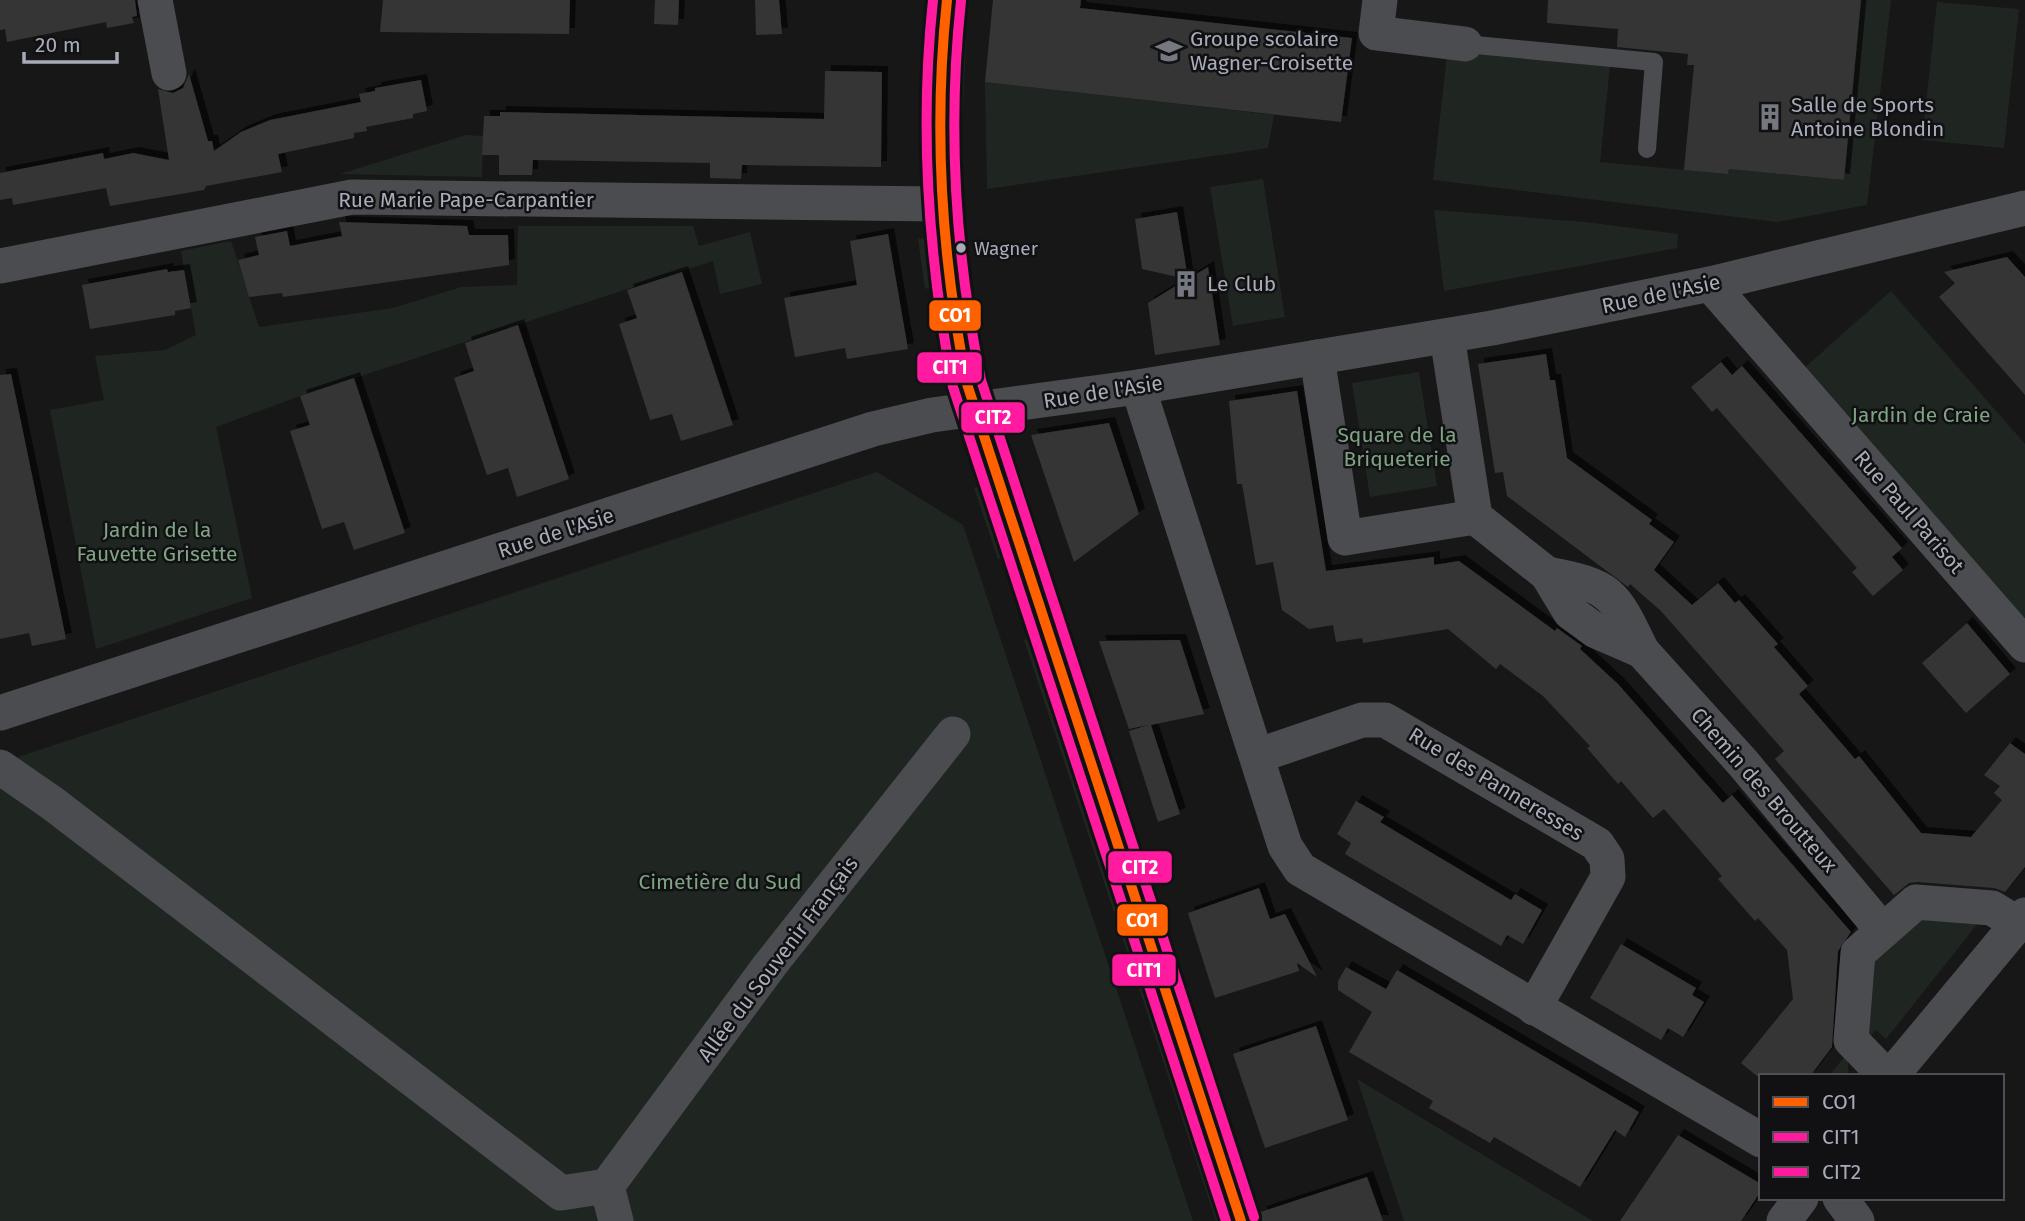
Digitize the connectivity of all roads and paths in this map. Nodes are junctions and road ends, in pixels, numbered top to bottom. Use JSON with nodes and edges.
{"nodes":[{"id":1,"x":155,"y":0,"type":"edge"},
{"id":2,"x":947,"y":0,"type":"edge"},
{"id":3,"x":1380,"y":0,"type":"edge"},
{"id":4,"x":1465,"y":44,"type":"joint"},
{"id":5,"x":169,"y":74,"type":"dead end"},
{"id":6,"x":1647,"y":149,"type":"dead end"},
{"id":7,"x":939,"y":204,"type":"junction"},
{"id":8,"x":2025,"y":208,"type":"edge"},
{"id":9,"x":0,"y":266,"type":"edge"},
{"id":10,"x":1710,"y":284,"type":"junction"},
{"id":11,"x":1447,"y":336,"type":"junction"},
{"id":12,"x":1317,"y":357,"type":"junction"},
{"id":13,"x":1138,"y":387,"type":"junction"},
{"id":14,"x":974,"y":410,"type":"junction"},
{"id":15,"x":1475,"y":517,"type":"junction"},
{"id":16,"x":2025,"y":645,"type":"edge"},
{"id":17,"x":0,"y":713,"type":"edge"},
{"id":18,"x":953,"y":734,"type":"dead end"},
{"id":19,"x":1257,"y":756,"type":"junction"},
{"id":20,"x":0,"y":767,"type":"edge"},
{"id":21,"x":2021,"y":920,"type":"edge"},
{"id":22,"x":1883,"y":931,"type":"junction"},
{"id":23,"x":1534,"y":1008,"type":"junction"},
{"id":24,"x":1887,"y":1074,"type":"edge"},
{"id":25,"x":1891,"y":1074,"type":"edge"},
{"id":26,"x":1759,"y":1139,"type":"edge"},
{"id":27,"x":607,"y":1186,"type":"junction"},
{"id":28,"x":1800,"y":1200,"type":"edge"},
{"id":29,"x":1841,"y":1200,"type":"edge"},
{"id":30,"x":563,"y":1207,"type":"edge"},
{"id":31,"x":616,"y":1221,"type":"edge"},
{"id":32,"x":1241,"y":1221,"type":"edge"},
{"id":33,"x":1784,"y":1221,"type":"edge"},
{"id":34,"x":1857,"y":1221,"type":"edge"}],
"edges":[{"from":1,"to":5,"type":"street"},
{"from":2,"to":7,"type":"street"},
{"from":3,"to":4,"type":"street"},
{"from":4,"to":6,"type":"lane"},
{"from":7,"to":9,"type":"street","name":"Rue Marie Pape-Carpantier"},
{"from":7,"to":14,"type":"street"},
{"from":8,"to":10,"type":"street","name":"Rue de l'Asie"},
{"from":10,"to":11,"type":"street","name":"Rue de l'Asie"},
{"from":10,"to":16,"type":"street","name":"Rue Paul Parisot"},
{"from":11,"to":12,"type":"street","name":"Rue de l'Asie"},
{"from":11,"to":15,"type":"street"},
{"from":12,"to":13,"type":"street","name":"Rue de l'Asie"},
{"from":12,"to":15,"type":"street"},
{"from":13,"to":14,"type":"street","name":"Rue de l'Asie"},
{"from":13,"to":19,"type":"street"},
{"from":14,"to":17,"type":"street","name":"Rue de l'Asie"},
{"from":14,"to":32,"type":"street"},
{"from":15,"to":22,"type":"street","name":"Chemin des Broutteux"},
{"from":18,"to":27,"type":"street","name":"Allée du Souvenir Français"},
{"from":19,"to":23,"type":"street"},
{"from":19,"to":23,"type":"street","name":"Rue des Panneresses"},
{"from":20,"to":30,"type":"street"},
{"from":21,"to":22,"type":"street"},
{"from":21,"to":25,"type":"street"},
{"from":22,"to":24,"type":"street"},
{"from":23,"to":26,"type":"street"},
{"from":27,"to":30,"type":"street"},
{"from":27,"to":31,"type":"street"},
{"from":28,"to":33,"type":"street"},
{"from":29,"to":34,"type":"street"}]}
